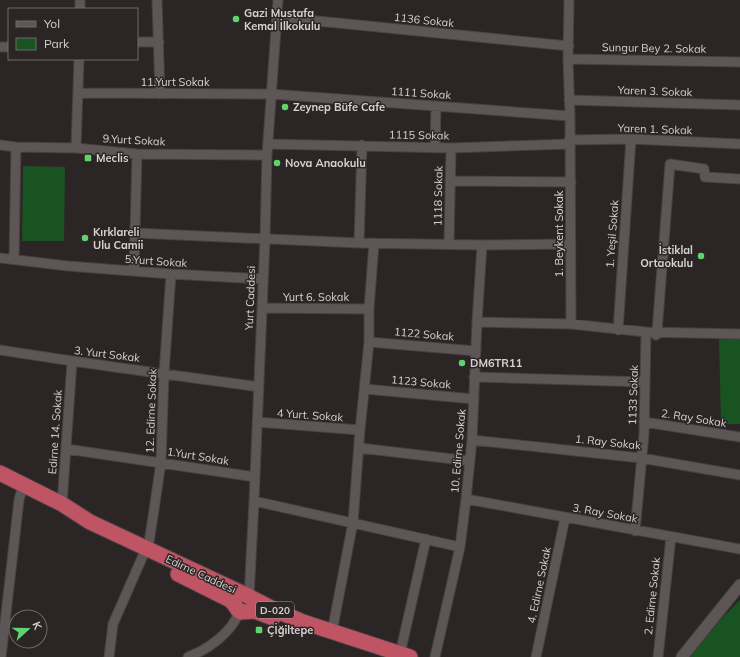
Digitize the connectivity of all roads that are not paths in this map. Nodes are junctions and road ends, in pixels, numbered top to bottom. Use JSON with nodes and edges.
{"nodes":[{"id":1,"x":157,"y":0,"type":"edge"},
{"id":2,"x":278,"y":0,"type":"edge"},
{"id":3,"x":570,"y":0,"type":"edge"},
{"id":4,"x":277,"y":18,"type":"junction"},
{"id":5,"x":138,"y":42,"type":"edge"},
{"id":6,"x":159,"y":42,"type":"junction"},
{"id":7,"x":569,"y":46,"type":"junction"},
{"id":8,"x":568,"y":59,"type":"junction"},
{"id":9,"x":79,"y":60,"type":"edge"},
{"id":10,"x":740,"y":62,"type":"edge"},
{"id":11,"x":78,"y":93,"type":"junction"},
{"id":12,"x":160,"y":94,"type":"junction"},
{"id":13,"x":271,"y":94,"type":"junction"},
{"id":14,"x":570,"y":100,"type":"junction"},
{"id":15,"x":740,"y":105,"type":"edge"},
{"id":16,"x":436,"y":106,"type":"junction"},
{"id":17,"x":570,"y":116,"type":"junction"},
{"id":18,"x":631,"y":139,"type":"junction"},
{"id":19,"x":569,"y":142,"type":"junction"},
{"id":20,"x":268,"y":144,"type":"junction"},
{"id":21,"x":740,"y":144,"type":"edge"},
{"id":22,"x":0,"y":145,"type":"edge"},
{"id":23,"x":362,"y":145,"type":"junction"},
{"id":24,"x":16,"y":147,"type":"junction"},
{"id":25,"x":76,"y":148,"type":"junction"},
{"id":26,"x":435,"y":148,"type":"junction"},
{"id":27,"x":451,"y":148,"type":"junction"},
{"id":28,"x":137,"y":154,"type":"junction"},
{"id":29,"x":267,"y":155,"type":"junction"},
{"id":30,"x":740,"y":179,"type":"edge"},
{"id":31,"x":450,"y":181,"type":"junction"},
{"id":32,"x":571,"y":182,"type":"junction"},
{"id":33,"x":135,"y":233,"type":"junction"},
{"id":34,"x":265,"y":238,"type":"junction"},
{"id":35,"x":359,"y":243,"type":"junction"},
{"id":36,"x":374,"y":243,"type":"junction"},
{"id":37,"x":449,"y":244,"type":"junction"},
{"id":38,"x":571,"y":244,"type":"junction"},
{"id":39,"x":482,"y":245,"type":"junction"},
{"id":40,"x":0,"y":258,"type":"edge"},
{"id":41,"x":14,"y":259,"type":"junction"},
{"id":42,"x":134,"y":271,"type":"junction"},
{"id":43,"x":171,"y":274,"type":"junction"},
{"id":44,"x":263,"y":279,"type":"junction"},
{"id":45,"x":262,"y":308,"type":"junction"},
{"id":46,"x":369,"y":309,"type":"junction"},
{"id":47,"x":477,"y":322,"type":"junction"},
{"id":48,"x":571,"y":324,"type":"junction"},
{"id":49,"x":618,"y":330,"type":"junction"},
{"id":50,"x":646,"y":332,"type":"junction"},
{"id":51,"x":656,"y":334,"type":"junction"},
{"id":52,"x":740,"y":334,"type":"edge"},
{"id":53,"x":369,"y":342,"type":"junction"},
{"id":54,"x":0,"y":350,"type":"edge"},
{"id":55,"x":476,"y":351,"type":"junction"},
{"id":56,"x":72,"y":362,"type":"junction"},
{"id":57,"x":164,"y":373,"type":"junction"},
{"id":58,"x":474,"y":377,"type":"junction"},
{"id":59,"x":645,"y":382,"type":"junction"},
{"id":60,"x":259,"y":388,"type":"junction"},
{"id":61,"x":365,"y":389,"type":"junction"},
{"id":62,"x":474,"y":399,"type":"junction"},
{"id":63,"x":257,"y":422,"type":"junction"},
{"id":64,"x":644,"y":422,"type":"junction"},
{"id":65,"x":360,"y":430,"type":"junction"},
{"id":66,"x":740,"y":437,"type":"edge"},
{"id":67,"x":472,"y":440,"type":"junction"},
{"id":68,"x":360,"y":448,"type":"junction"},
{"id":69,"x":67,"y":449,"type":"junction"},
{"id":70,"x":641,"y":458,"type":"junction"},
{"id":71,"x":470,"y":461,"type":"junction"},
{"id":72,"x":161,"y":462,"type":"junction"},
{"id":73,"x":0,"y":473,"type":"edge"},
{"id":74,"x":740,"y":475,"type":"edge"},
{"id":75,"x":255,"y":477,"type":"junction"},
{"id":76,"x":0,"y":481,"type":"edge"},
{"id":77,"x":22,"y":488,"type":"junction"},
{"id":78,"x":466,"y":499,"type":"junction"},
{"id":79,"x":254,"y":501,"type":"junction"},
{"id":80,"x":62,"y":504,"type":"junction"},
{"id":81,"x":566,"y":518,"type":"junction"},
{"id":82,"x":354,"y":522,"type":"junction"},
{"id":83,"x":635,"y":531,"type":"junction"},
{"id":84,"x":671,"y":537,"type":"junction"},
{"id":85,"x":426,"y":539,"type":"junction"},
{"id":86,"x":460,"y":547,"type":"junction"},
{"id":87,"x":740,"y":548,"type":"edge"},
{"id":88,"x":145,"y":552,"type":"junction"},
{"id":89,"x":740,"y":585,"type":"edge"},
{"id":90,"x":245,"y":604,"type":"junction"},
{"id":91,"x":332,"y":632,"type":"junction"},
{"id":92,"x":405,"y":656,"type":"edge"},
{"id":93,"x":1,"y":657,"type":"edge"},
{"id":94,"x":109,"y":657,"type":"edge"},
{"id":95,"x":188,"y":657,"type":"edge"},
{"id":96,"x":380,"y":657,"type":"edge"},
{"id":97,"x":435,"y":657,"type":"edge"},
{"id":98,"x":536,"y":657,"type":"edge"},
{"id":99,"x":658,"y":657,"type":"edge"},
{"id":100,"x":682,"y":657,"type":"edge"}],
"edges":[{"from":1,"to":6,"type":"street"},
{"from":2,"to":4,"type":"street","name":"Yurt Caddesi"},
{"from":3,"to":7,"type":"street","name":"1. Beykent Sokak"},
{"from":4,"to":7,"type":"street","name":"1136 Sokak"},
{"from":4,"to":13,"type":"street","name":"Yurt Caddesi"},
{"from":5,"to":6,"type":"street"},
{"from":6,"to":12,"type":"street"},
{"from":7,"to":8,"type":"street","name":"1. Beykent Sokak"},
{"from":8,"to":10,"type":"street","name":"Sungur Bey 2. Sokak"},
{"from":8,"to":14,"type":"street","name":"1. Beykent Sokak"},
{"from":9,"to":11,"type":"street"},
{"from":11,"to":12,"type":"street","name":"11.Yurt Sokak"},
{"from":11,"to":25,"type":"street"},
{"from":12,"to":13,"type":"street","name":"11.Yurt Sokak"},
{"from":13,"to":16,"type":"street","name":"1111 Sokak"},
{"from":13,"to":20,"type":"street","name":"Yurt Caddesi"},
{"from":14,"to":15,"type":"street","name":"Yaren 3. Sokak"},
{"from":14,"to":17,"type":"street","name":"1. Beykent Sokak"},
{"from":16,"to":17,"type":"street","name":"1111 Sokak"},
{"from":16,"to":26,"type":"street"},
{"from":17,"to":19,"type":"street","name":"1. Beykent Sokak"},
{"from":18,"to":19,"type":"street","name":"Yaren 1. Sokak"},
{"from":18,"to":21,"type":"street","name":"Yaren 1. Sokak"},
{"from":18,"to":49,"type":"street","name":"1. Yeşil Sokak"},
{"from":19,"to":27,"type":"street","name":"1115 Sokak"},
{"from":19,"to":32,"type":"street","name":"1. Beykent Sokak"},
{"from":20,"to":23,"type":"street","name":"1115 Sokak"},
{"from":20,"to":29,"type":"street","name":"Yurt Caddesi"},
{"from":22,"to":24,"type":"street","name":"9.Yurt Sokak"},
{"from":23,"to":26,"type":"street","name":"1115 Sokak"},
{"from":23,"to":35,"type":"street"},
{"from":24,"to":25,"type":"street","name":"9.Yurt Sokak"},
{"from":24,"to":41,"type":"street"},
{"from":25,"to":28,"type":"street","name":"9.Yurt Sokak"},
{"from":26,"to":27,"type":"street","name":"1115 Sokak"},
{"from":27,"to":31,"type":"street","name":"1118 Sokak"},
{"from":28,"to":29,"type":"street","name":"9.Yurt Sokak"},
{"from":28,"to":33,"type":"street"},
{"from":29,"to":34,"type":"street","name":"Yurt Caddesi"},
{"from":30,"to":51,"type":"street"},
{"from":31,"to":32,"type":"street"},
{"from":31,"to":37,"type":"street","name":"1118 Sokak"},
{"from":32,"to":38,"type":"street","name":"1. Beykent Sokak"},
{"from":33,"to":34,"type":"street"},
{"from":33,"to":42,"type":"street"},
{"from":34,"to":35,"type":"street"},
{"from":34,"to":44,"type":"street","name":"Yurt Caddesi"},
{"from":35,"to":36,"type":"street"},
{"from":36,"to":37,"type":"street"},
{"from":36,"to":46,"type":"street"},
{"from":37,"to":39,"type":"street"},
{"from":38,"to":39,"type":"street"},
{"from":38,"to":48,"type":"street","name":"1. Beykent Sokak"},
{"from":39,"to":47,"type":"street","name":"10. Edirne Sokak"},
{"from":40,"to":41,"type":"street","name":"5.Yurt Sokak"},
{"from":41,"to":42,"type":"street","name":"5.Yurt Sokak"},
{"from":42,"to":43,"type":"street","name":"5.Yurt Sokak"},
{"from":43,"to":44,"type":"street","name":"5.Yurt Sokak"},
{"from":43,"to":57,"type":"street","name":"12. Edirne Sokak"},
{"from":44,"to":45,"type":"street","name":"Yurt Caddesi"},
{"from":45,"to":46,"type":"street","name":"Yurt 6. Sokak"},
{"from":45,"to":60,"type":"street","name":"Yurt Caddesi"},
{"from":46,"to":53,"type":"street"},
{"from":47,"to":48,"type":"street"},
{"from":47,"to":55,"type":"street","name":"10. Edirne Sokak"},
{"from":48,"to":49,"type":"street"},
{"from":49,"to":50,"type":"street"},
{"from":50,"to":51,"type":"street"},
{"from":50,"to":59,"type":"street","name":"1133 Sokak"},
{"from":51,"to":52,"type":"street"},
{"from":53,"to":55,"type":"street","name":"1122 Sokak"},
{"from":53,"to":61,"type":"street"},
{"from":54,"to":56,"type":"street","name":"3. Yurt Sokak"},
{"from":55,"to":58,"type":"street","name":"10. Edirne Sokak"},
{"from":56,"to":57,"type":"street","name":"3. Yurt Sokak"},
{"from":56,"to":69,"type":"street","name":"Edirne 14. Sokak"},
{"from":57,"to":60,"type":"street","name":"3. Yurt Sokak"},
{"from":57,"to":72,"type":"street","name":"12. Edirne Sokak"},
{"from":58,"to":59,"type":"street"},
{"from":58,"to":62,"type":"street","name":"10. Edirne Sokak"},
{"from":59,"to":64,"type":"street","name":"1133 Sokak"},
{"from":60,"to":63,"type":"street","name":"Yurt Caddesi"},
{"from":61,"to":62,"type":"street","name":"1123 Sokak"},
{"from":61,"to":65,"type":"street"},
{"from":62,"to":67,"type":"street","name":"10. Edirne Sokak"},
{"from":63,"to":65,"type":"street","name":"4 Yurt. Sokak"},
{"from":63,"to":75,"type":"street","name":"Yurt Caddesi"},
{"from":64,"to":66,"type":"street","name":"2. Ray Sokak"},
{"from":64,"to":70,"type":"street","name":"1133 Sokak"},
{"from":65,"to":68,"type":"street"},
{"from":67,"to":70,"type":"street","name":"1. Ray Sokak"},
{"from":67,"to":71,"type":"street","name":"10. Edirne Sokak"},
{"from":68,"to":71,"type":"street"},
{"from":68,"to":82,"type":"street"},
{"from":69,"to":72,"type":"street","name":"1.Yurt Sokak"},
{"from":69,"to":80,"type":"street","name":"Edirne 14. Sokak"},
{"from":70,"to":74,"type":"street","name":"1. Ray Sokak"},
{"from":70,"to":83,"type":"street","name":"1133 Sokak"},
{"from":71,"to":78,"type":"street","name":"10. Edirne Sokak"},
{"from":72,"to":75,"type":"street","name":"1.Yurt Sokak"},
{"from":72,"to":88,"type":"street","name":"12. Edirne Sokak"},
{"from":73,"to":77,"type":"highway","name":"Edirne Caddesi"},
{"from":75,"to":79,"type":"street","name":"Yurt Caddesi"},
{"from":76,"to":77,"type":"highway","name":"Edirne Caddesi"},
{"from":77,"to":80,"type":"highway","name":"Edirne Caddesi"},
{"from":77,"to":88,"type":"highway","name":"Edirne Caddesi"},
{"from":77,"to":93,"type":"street"},
{"from":78,"to":81,"type":"street","name":"3. Ray Sokak"},
{"from":78,"to":86,"type":"street","name":"10. Edirne Sokak"},
{"from":79,"to":82,"type":"street"},
{"from":79,"to":90,"type":"street","name":"Yurt Caddesi"},
{"from":80,"to":88,"type":"highway","name":"Edirne Caddesi"},
{"from":81,"to":83,"type":"street","name":"3. Ray Sokak"},
{"from":81,"to":98,"type":"street","name":"4. Edirne Sokak"},
{"from":82,"to":85,"type":"street"},
{"from":82,"to":91,"type":"street"},
{"from":83,"to":84,"type":"street","name":"3. Ray Sokak"},
{"from":84,"to":87,"type":"street","name":"3. Ray Sokak"},
{"from":84,"to":99,"type":"street","name":"2. Edirne Sokak"},
{"from":85,"to":86,"type":"street"},
{"from":85,"to":92,"type":"street"},
{"from":86,"to":97,"type":"street","name":"10. Edirne Sokak"},
{"from":88,"to":90,"type":"highway","name":"Edirne Caddesi"},
{"from":88,"to":94,"type":"street","name":"12. Edirne Sokak"},
{"from":89,"to":100,"type":"street"},
{"from":90,"to":91,"type":"highway","name":"Edirne Caddesi","number":"D-020"},
{"from":90,"to":95,"type":"street"},
{"from":90,"to":96,"type":"highway","name":"Edirne Caddesi","number":"D-020"},
{"from":91,"to":92,"type":"highway","name":"Edirne Caddesi","number":"D-020"}]}
